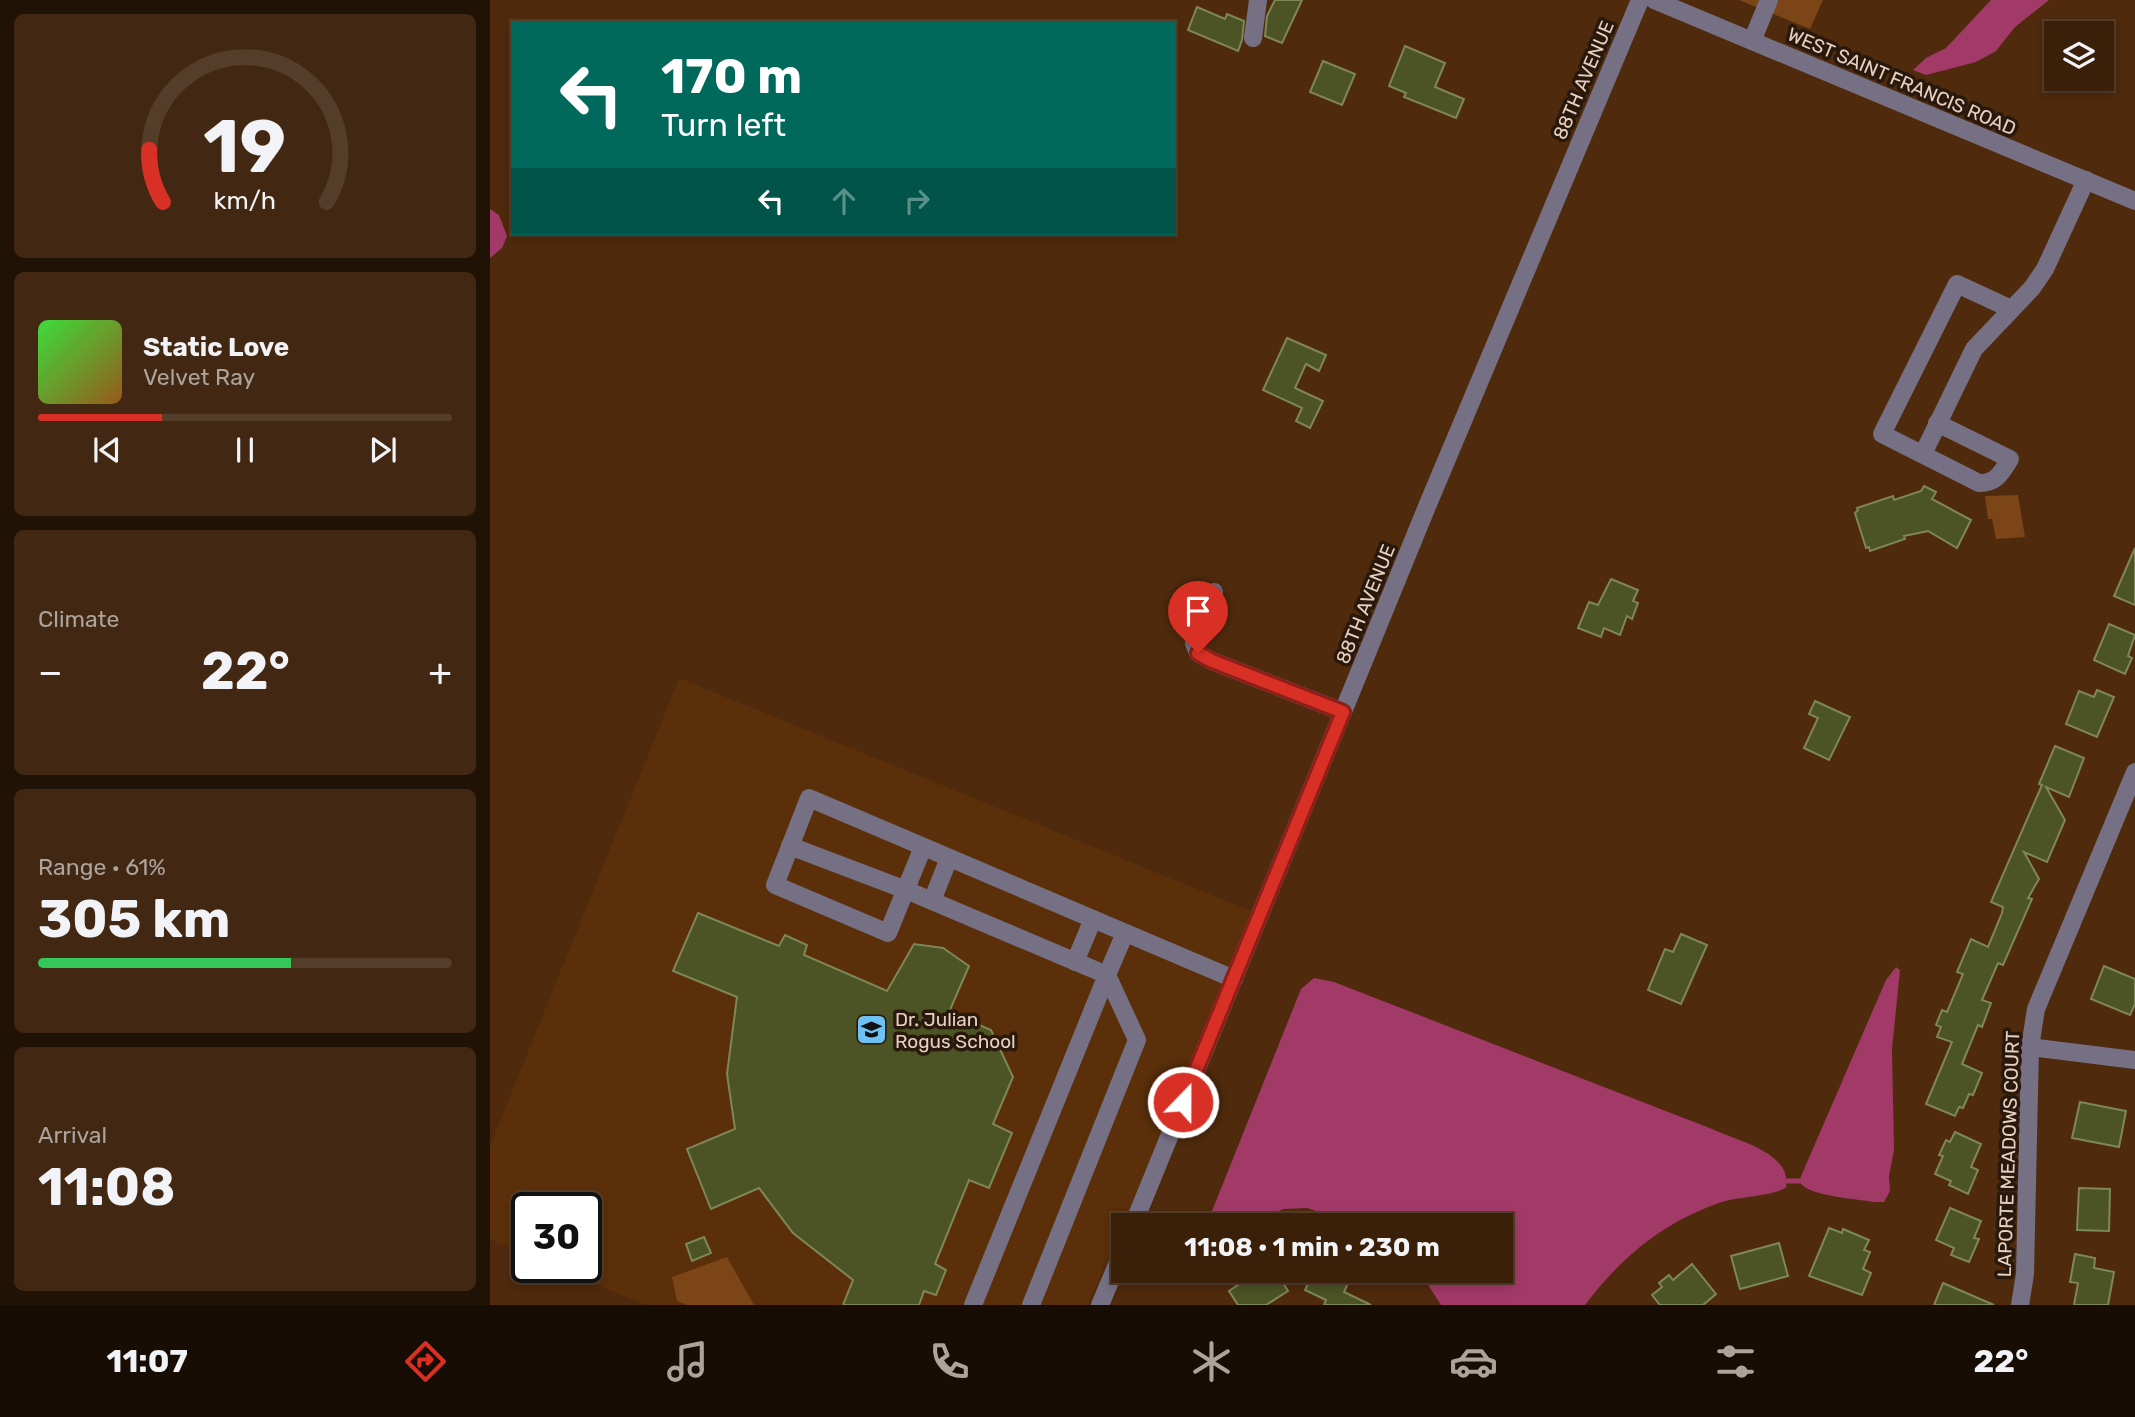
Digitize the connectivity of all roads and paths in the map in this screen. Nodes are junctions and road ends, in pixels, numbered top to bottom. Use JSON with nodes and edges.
{"nodes":[{"id":1,"x":1258,"y":0,"type":"edge"},
{"id":2,"x":1640,"y":0,"type":"edge"},
{"id":3,"x":1654,"y":0,"type":"edge"},
{"id":4,"x":1769,"y":0,"type":"edge"},
{"id":5,"x":1253,"y":38,"type":"dead end"},
{"id":6,"x":1752,"y":41,"type":"junction"},
{"id":7,"x":2086,"y":180,"type":"junction"},
{"id":8,"x":2135,"y":201,"type":"edge"},
{"id":9,"x":2011,"y":309,"type":"junction"},
{"id":10,"x":1937,"y":423,"type":"junction"},
{"id":11,"x":1923,"y":454,"type":"junction"},
{"id":12,"x":1214,"y":592,"type":"dead end"},
{"id":13,"x":1343,"y":712,"type":"junction"},
{"id":14,"x":2135,"y":772,"type":"edge"},
{"id":15,"x":790,"y":846,"type":"junction"},
{"id":16,"x":923,"y":847,"type":"junction"},
{"id":17,"x":949,"y":858,"type":"junction"},
{"id":18,"x":906,"y":890,"type":"junction"},
{"id":19,"x":932,"y":901,"type":"junction"},
{"id":20,"x":1093,"y":919,"type":"junction"},
{"id":21,"x":1125,"y":933,"type":"junction"},
{"id":22,"x":1076,"y":962,"type":"junction"},
{"id":23,"x":1107,"y":975,"type":"junction"},
{"id":24,"x":1234,"y":979,"type":"junction"},
{"id":25,"x":2030,"y":1047,"type":"junction"},
{"id":26,"x":2135,"y":1060,"type":"edge"},
{"id":27,"x":1138,"y":1213,"type":"edge"},
{"id":28,"x":1111,"y":1279,"type":"edge"},
{"id":29,"x":973,"y":1305,"type":"edge"},
{"id":30,"x":1031,"y":1305,"type":"edge"},
{"id":31,"x":1100,"y":1305,"type":"edge"},
{"id":32,"x":2020,"y":1305,"type":"edge"}],
"edges":[{"from":1,"to":5,"type":"street"},
{"from":2,"to":13,"type":"street","name":"88TH AVENUE"},
{"from":3,"to":6,"type":"street","name":"WEST SAINT FRANCIS ROAD"},
{"from":4,"to":6,"type":"street"},
{"from":6,"to":7,"type":"street","name":"WEST SAINT FRANCIS ROAD"},
{"from":7,"to":8,"type":"street","name":"WEST SAINT FRANCIS ROAD"},
{"from":7,"to":9,"type":"street"},
{"from":9,"to":10,"type":"street"},
{"from":9,"to":11,"type":"street"},
{"from":10,"to":11,"type":"street"},
{"from":10,"to":11,"type":"street"},
{"from":12,"to":13,"type":"street"},
{"from":13,"to":24,"type":"street","name":"88TH AVENUE"},
{"from":14,"to":25,"type":"street","name":"LAPORTE MEADOWS COURT"},
{"from":15,"to":16,"type":"street"},
{"from":15,"to":18,"type":"street"},
{"from":15,"to":18,"type":"street"},
{"from":16,"to":17,"type":"street"},
{"from":16,"to":18,"type":"street"},
{"from":17,"to":19,"type":"street"},
{"from":17,"to":20,"type":"street"},
{"from":18,"to":19,"type":"street"},
{"from":19,"to":22,"type":"street"},
{"from":20,"to":21,"type":"street"},
{"from":20,"to":22,"type":"street"},
{"from":21,"to":23,"type":"street"},
{"from":21,"to":24,"type":"street"},
{"from":22,"to":23,"type":"street"},
{"from":23,"to":29,"type":"street"},
{"from":23,"to":30,"type":"street"},
{"from":24,"to":27,"type":"street","name":"88TH AVENUE"},
{"from":25,"to":26,"type":"street"},
{"from":25,"to":32,"type":"street","name":"LAPORTE MEADOWS COURT"},
{"from":28,"to":31,"type":"street"}]}
